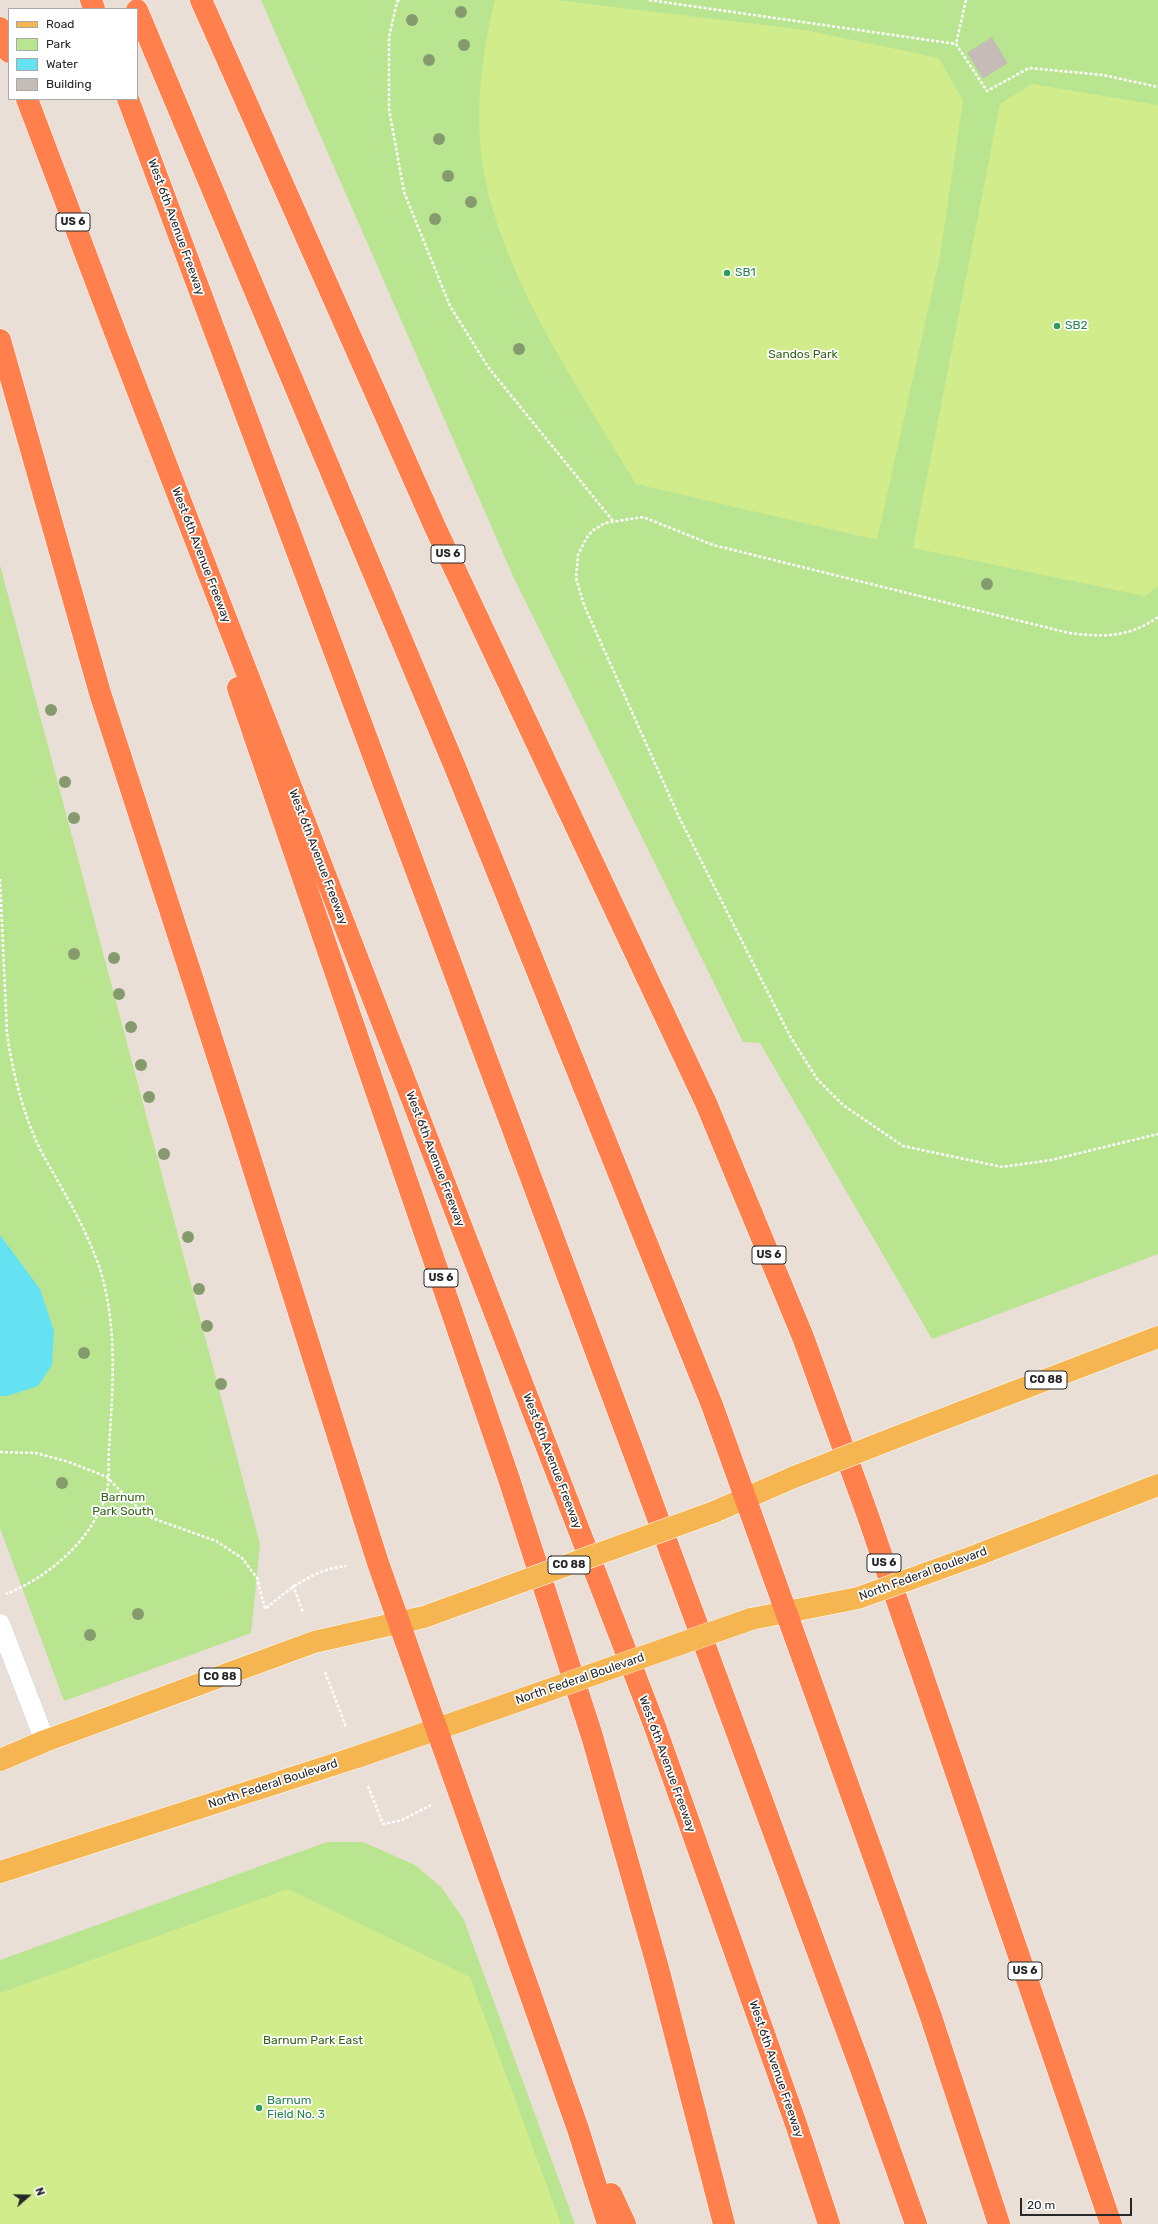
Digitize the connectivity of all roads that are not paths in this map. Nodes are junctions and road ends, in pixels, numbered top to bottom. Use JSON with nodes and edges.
{"nodes":[{"id":1,"x":201,"y":0,"type":"edge"},
{"id":2,"x":138,"y":12,"type":"edge"},
{"id":3,"x":0,"y":28,"type":"edge"},
{"id":4,"x":8,"y":49,"type":"edge"},
{"id":5,"x":27,"y":100,"type":"edge"},
{"id":6,"x":128,"y":100,"type":"edge"},
{"id":7,"x":0,"y":340,"type":"edge"},
{"id":8,"x":120,"y":345,"type":"junction"},
{"id":9,"x":1158,"y":1337,"type":"edge"},
{"id":10,"x":1158,"y":1485,"type":"edge"},
{"id":11,"x":745,"y":1498,"type":"junction"},
{"id":12,"x":785,"y":1613,"type":"junction"},
{"id":13,"x":0,"y":1624,"type":"edge"},
{"id":14,"x":398,"y":1624,"type":"junction"},
{"id":15,"x":436,"y":1729,"type":"junction"},
{"id":16,"x":45,"y":1741,"type":"junction"},
{"id":17,"x":0,"y":1760,"type":"edge"},
{"id":18,"x":0,"y":1872,"type":"edge"},
{"id":19,"x":578,"y":2128,"type":"junction"},
{"id":20,"x":608,"y":2224,"type":"edge"},
{"id":21,"x":625,"y":2224,"type":"edge"},
{"id":22,"x":724,"y":2224,"type":"edge"},
{"id":23,"x":829,"y":2224,"type":"edge"},
{"id":24,"x":916,"y":2224,"type":"edge"},
{"id":25,"x":999,"y":2224,"type":"edge"},
{"id":26,"x":1111,"y":2224,"type":"edge"}],
"edges":[{"from":1,"to":26,"type":"highway","number":"US 6"},
{"from":2,"to":11,"type":"highway"},
{"from":3,"to":4,"type":"highway"},
{"from":5,"to":8,"type":"highway","name":"West 6th Avenue Freeway","number":"US 6"},
{"from":6,"to":24,"type":"highway","name":"West 6th Avenue Freeway"},
{"from":7,"to":14,"type":"highway"},
{"from":8,"to":22,"type":"highway","number":"US 6"},
{"from":8,"to":23,"type":"highway","name":"West 6th Avenue Freeway"},
{"from":9,"to":11,"type":"main road","number":"CO 88","bridge":true},
{"from":10,"to":12,"type":"main road","name":"North Federal Boulevard","bridge":true},
{"from":11,"to":12,"type":"highway"},
{"from":11,"to":14,"type":"main road","number":"CO 88","bridge":true},
{"from":12,"to":15,"type":"main road","name":"North Federal Boulevard","bridge":true},
{"from":12,"to":25,"type":"highway"},
{"from":13,"to":16,"type":"lane"},
{"from":14,"to":15,"type":"highway"},
{"from":14,"to":16,"type":"main road","number":"CO 88"},
{"from":15,"to":18,"type":"main road","name":"North Federal Boulevard"},
{"from":15,"to":19,"type":"highway"},
{"from":16,"to":17,"type":"main road","number":"CO 88"},
{"from":19,"to":20,"type":"highway"},
{"from":19,"to":21,"type":"highway"}]}
